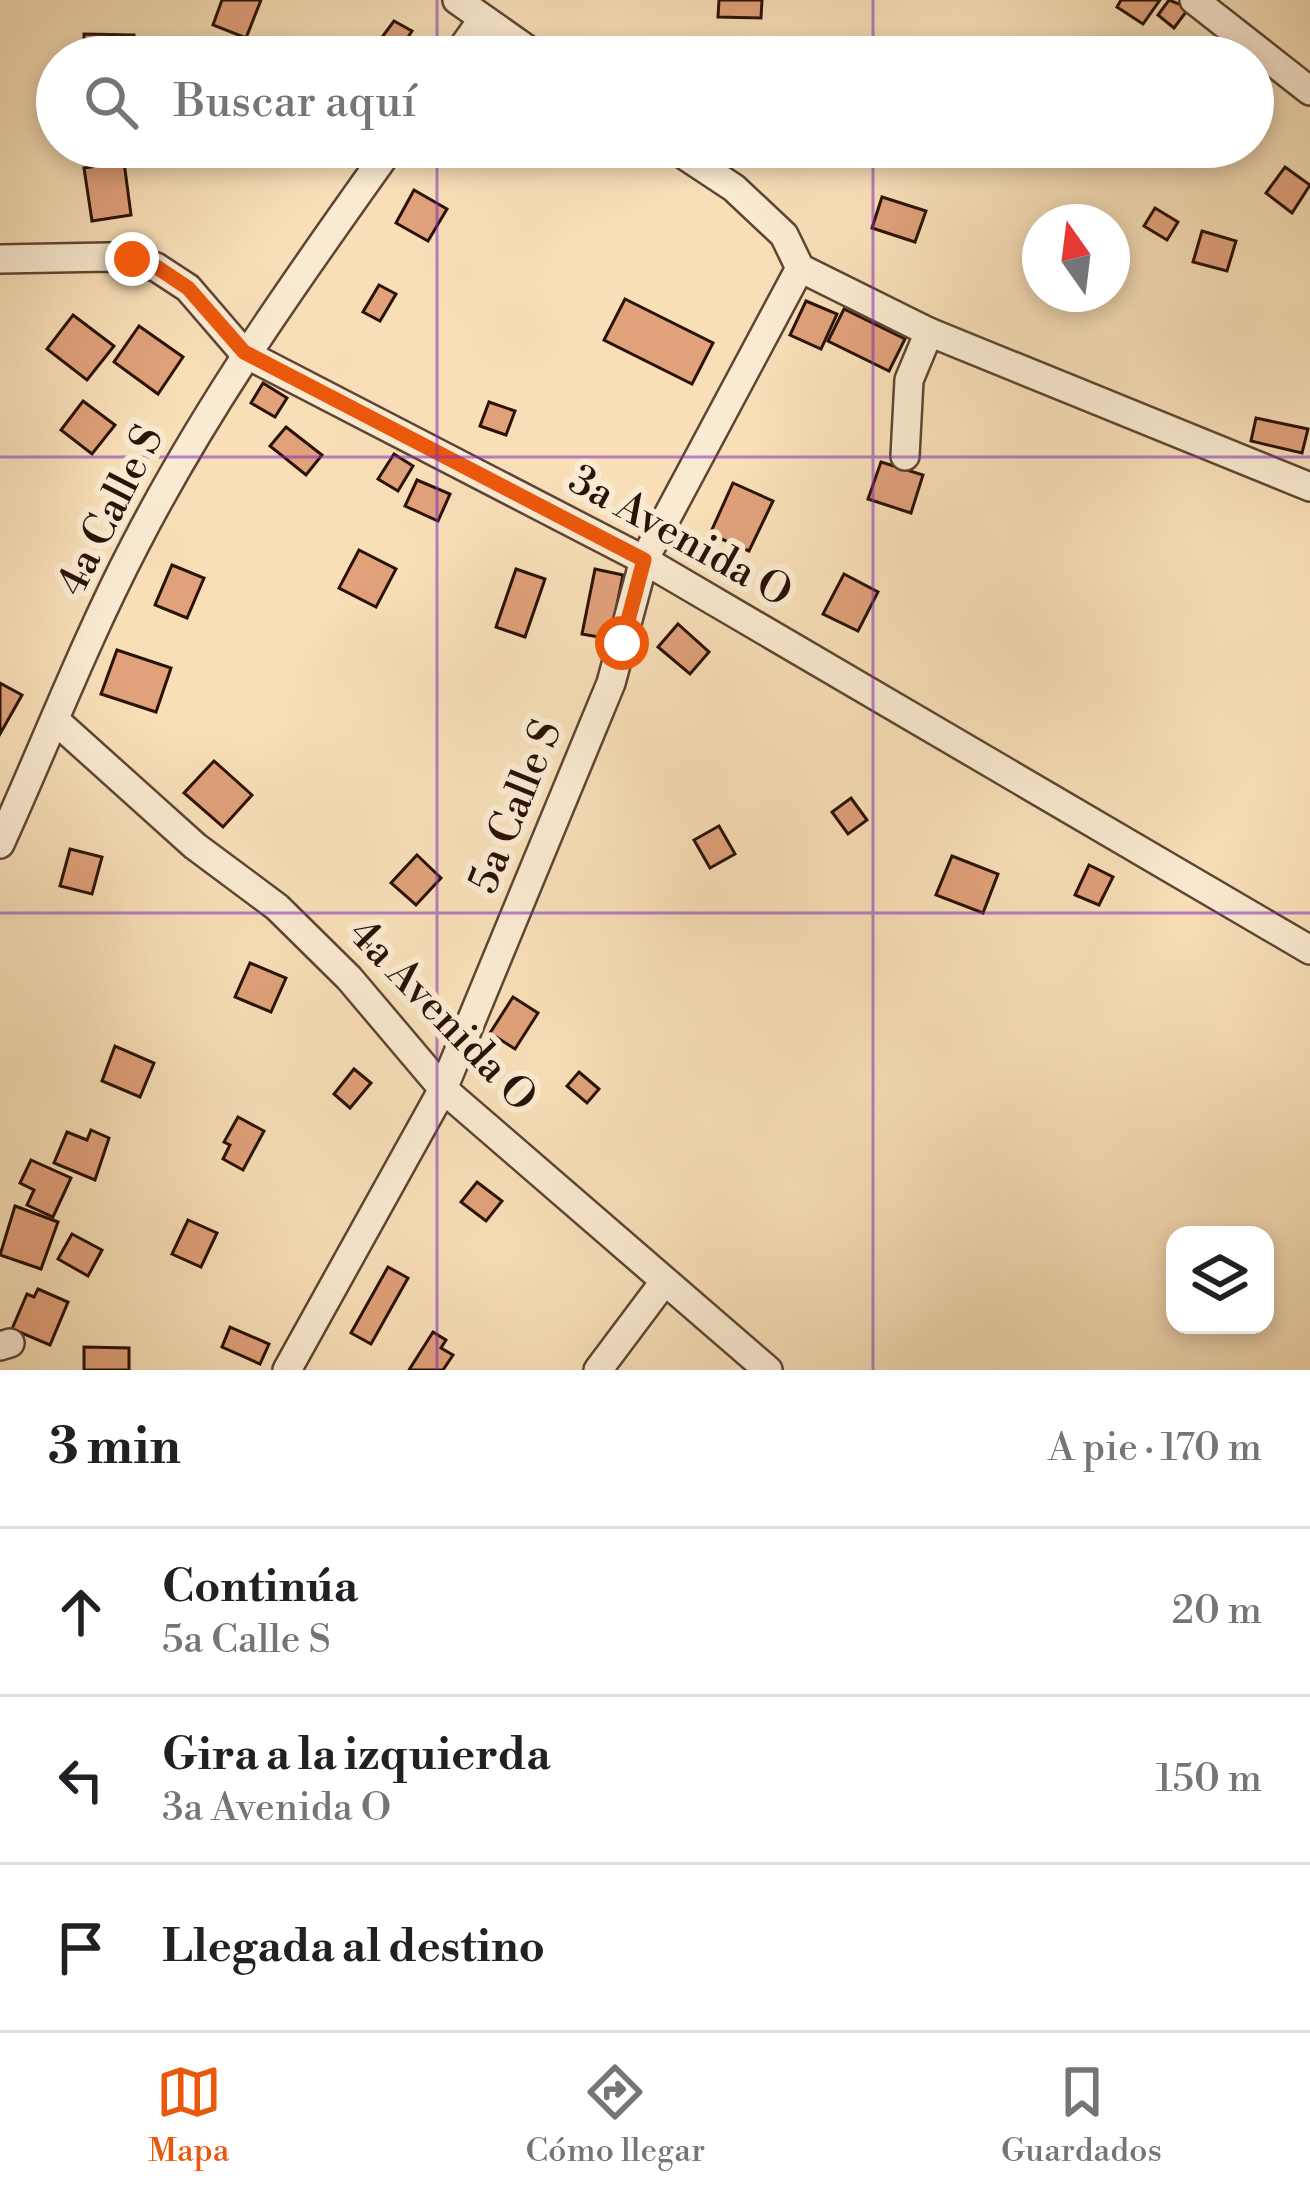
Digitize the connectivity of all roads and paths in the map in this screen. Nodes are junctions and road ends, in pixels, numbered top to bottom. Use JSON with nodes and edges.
{"nodes":[{"id":1,"x":457,"y":0,"type":"edge"},
{"id":2,"x":1194,"y":0,"type":"edge"},
{"id":3,"x":482,"y":20,"type":"junction"},
{"id":4,"x":471,"y":36,"type":"edge"},
{"id":5,"x":506,"y":36,"type":"edge"},
{"id":6,"x":1240,"y":36,"type":"edge"},
{"id":7,"x":1274,"y":63,"type":"edge"},
{"id":8,"x":1310,"y":91,"type":"edge"},
{"id":9,"x":377,"y":168,"type":"edge"},
{"id":10,"x":704,"y":168,"type":"edge"},
{"id":11,"x":0,"y":259,"type":"edge"},
{"id":12,"x":800,"y":268,"type":"junction"},
{"id":13,"x":929,"y":332,"type":"junction"},
{"id":14,"x":244,"y":352,"type":"junction"},
{"id":15,"x":905,"y":456,"type":"dead end"},
{"id":16,"x":1310,"y":487,"type":"edge"},
{"id":17,"x":644,"y":560,"type":"junction"},
{"id":18,"x":56,"y":722,"type":"junction"},
{"id":19,"x":0,"y":844,"type":"edge"},
{"id":20,"x":1310,"y":950,"type":"edge"},
{"id":21,"x":443,"y":1089,"type":"junction"},
{"id":22,"x":664,"y":1282,"type":"junction"},
{"id":23,"x":287,"y":1370,"type":"edge"},
{"id":24,"x":598,"y":1370,"type":"edge"},
{"id":25,"x":768,"y":1370,"type":"edge"}],
"edges":[{"from":1,"to":3,"type":"street"},
{"from":2,"to":6,"type":"street"},
{"from":3,"to":4,"type":"street"},
{"from":3,"to":5,"type":"street"},
{"from":7,"to":8,"type":"street"},
{"from":9,"to":14,"type":"street","name":"4a Calle S"},
{"from":10,"to":12,"type":"street"},
{"from":11,"to":14,"type":"street","name":"3a Avenida O"},
{"from":12,"to":13,"type":"street"},
{"from":12,"to":17,"type":"street","name":"5a Calle S"},
{"from":13,"to":15,"type":"street"},
{"from":13,"to":16,"type":"street"},
{"from":14,"to":17,"type":"street","name":"3a Avenida O"},
{"from":14,"to":18,"type":"street","name":"4a Calle S"},
{"from":17,"to":20,"type":"street","name":"3a Avenida O"},
{"from":17,"to":21,"type":"street","name":"5a Calle S"},
{"from":18,"to":19,"type":"street","name":"4a Calle S"},
{"from":18,"to":21,"type":"street","name":"4a Avenida O"},
{"from":21,"to":22,"type":"street","name":"4a Avenida O"},
{"from":21,"to":23,"type":"street","name":"5a Calle S"},
{"from":22,"to":24,"type":"street"},
{"from":22,"to":25,"type":"street","name":"4a Avenida O"}]}
